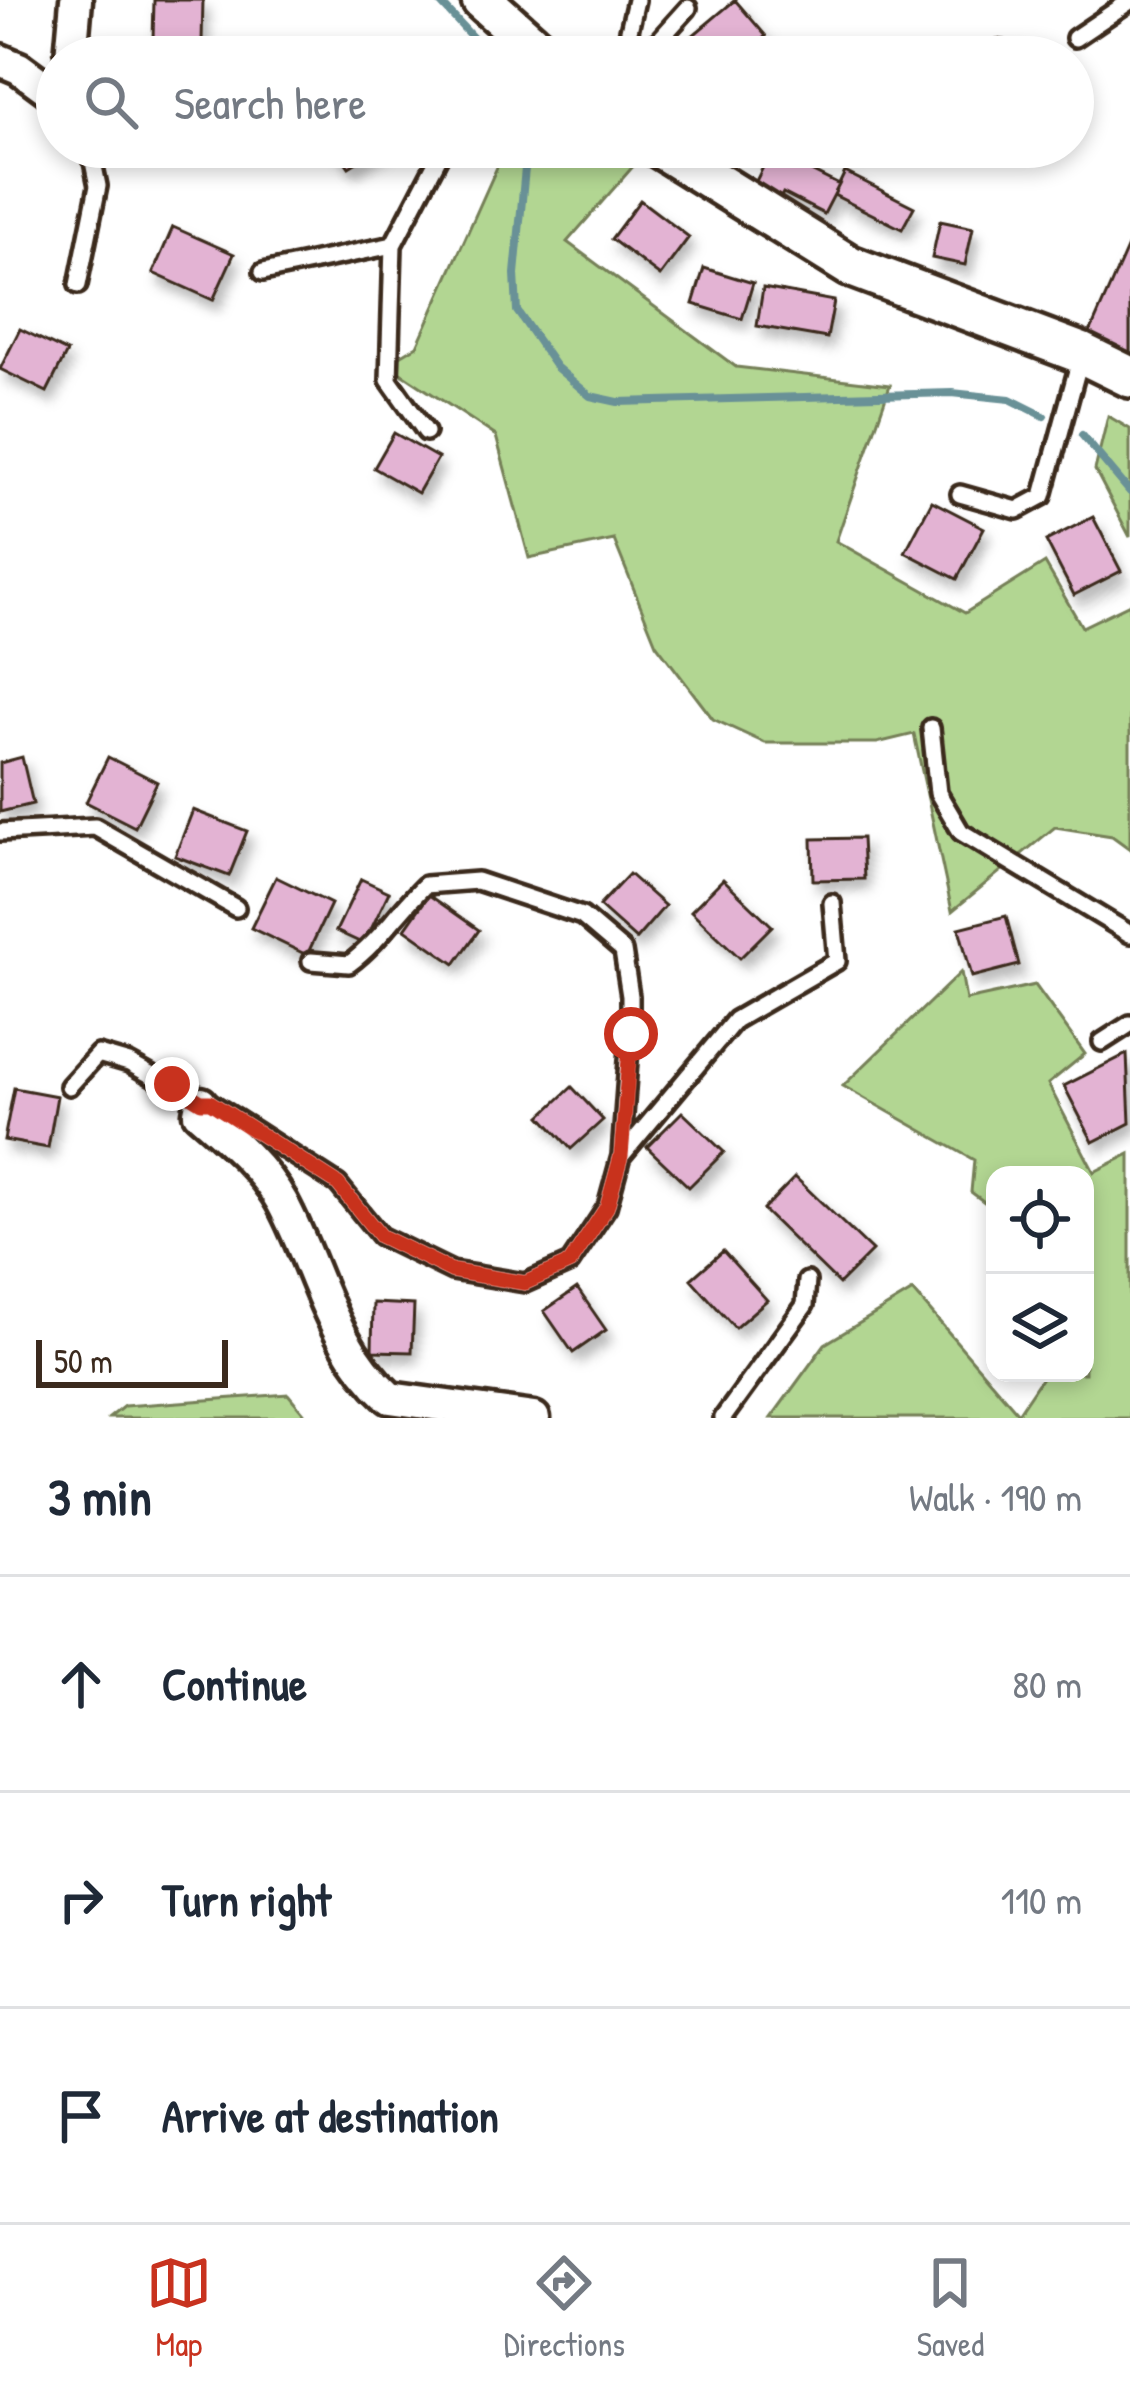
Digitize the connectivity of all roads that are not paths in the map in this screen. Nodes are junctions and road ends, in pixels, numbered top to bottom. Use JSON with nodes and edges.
{"nodes":[{"id":1,"x":76,"y":0,"type":"edge"},
{"id":2,"x":482,"y":0,"type":"edge"},
{"id":3,"x":636,"y":0,"type":"edge"},
{"id":4,"x":1130,"y":1,"type":"edge"},
{"id":5,"x":688,"y":8,"type":"dead end"},
{"id":6,"x":73,"y":36,"type":"edge"},
{"id":7,"x":516,"y":36,"type":"edge"},
{"id":8,"x":628,"y":36,"type":"edge"},
{"id":9,"x":663,"y":36,"type":"edge"},
{"id":10,"x":1078,"y":36,"type":"edge"},
{"id":11,"x":0,"y":60,"type":"edge"},
{"id":12,"x":36,"y":81,"type":"edge"},
{"id":13,"x":94,"y":168,"type":"edge"},
{"id":14,"x":434,"y":168,"type":"edge"},
{"id":15,"x":693,"y":168,"type":"edge"},
{"id":16,"x":393,"y":245,"type":"junction"},
{"id":17,"x":263,"y":272,"type":"dead end"},
{"id":18,"x":78,"y":285,"type":"dead end"},
{"id":19,"x":1082,"y":353,"type":"junction"},
{"id":20,"x":1130,"y":377,"type":"edge"},
{"id":21,"x":426,"y":432,"type":"dead end"},
{"id":22,"x":960,"y":494,"type":"dead end"},
{"id":23,"x":931,"y":728,"type":"dead end"},
{"id":24,"x":0,"y":832,"type":"edge"},
{"id":25,"x":832,"y":903,"type":"dead end"},
{"id":26,"x":236,"y":908,"type":"dead end"},
{"id":27,"x":1130,"y":934,"type":"edge"},
{"id":28,"x":311,"y":961,"type":"dead end"},
{"id":29,"x":1130,"y":1024,"type":"edge"},
{"id":30,"x":1102,"y":1042,"type":"dead end"},
{"id":31,"x":69,"y":1086,"type":"dead end"},
{"id":32,"x":201,"y":1102,"type":"junction"},
{"id":33,"x":621,"y":1156,"type":"junction"},
{"id":34,"x":807,"y":1281,"type":"dead end"},
{"id":35,"x":534,"y":1418,"type":"edge"},
{"id":36,"x":723,"y":1418,"type":"edge"}],
"edges":[{"from":1,"to":6,"type":"street"},
{"from":2,"to":7,"type":"street"},
{"from":3,"to":8,"type":"lane"},
{"from":4,"to":10,"type":"lane"},
{"from":5,"to":9,"type":"lane"},
{"from":11,"to":12,"type":"street"},
{"from":13,"to":18,"type":"lane"},
{"from":14,"to":16,"type":"lane"},
{"from":15,"to":19,"type":"street"},
{"from":16,"to":17,"type":"lane"},
{"from":16,"to":21,"type":"lane"},
{"from":19,"to":20,"type":"street"},
{"from":19,"to":22,"type":"lane"},
{"from":23,"to":27,"type":"lane"},
{"from":24,"to":26,"type":"lane"},
{"from":25,"to":33,"type":"lane"},
{"from":28,"to":33,"type":"lane"},
{"from":29,"to":30,"type":"lane"},
{"from":31,"to":32,"type":"lane"},
{"from":32,"to":33,"type":"lane"},
{"from":32,"to":35,"type":"street"},
{"from":34,"to":36,"type":"lane"}]}
